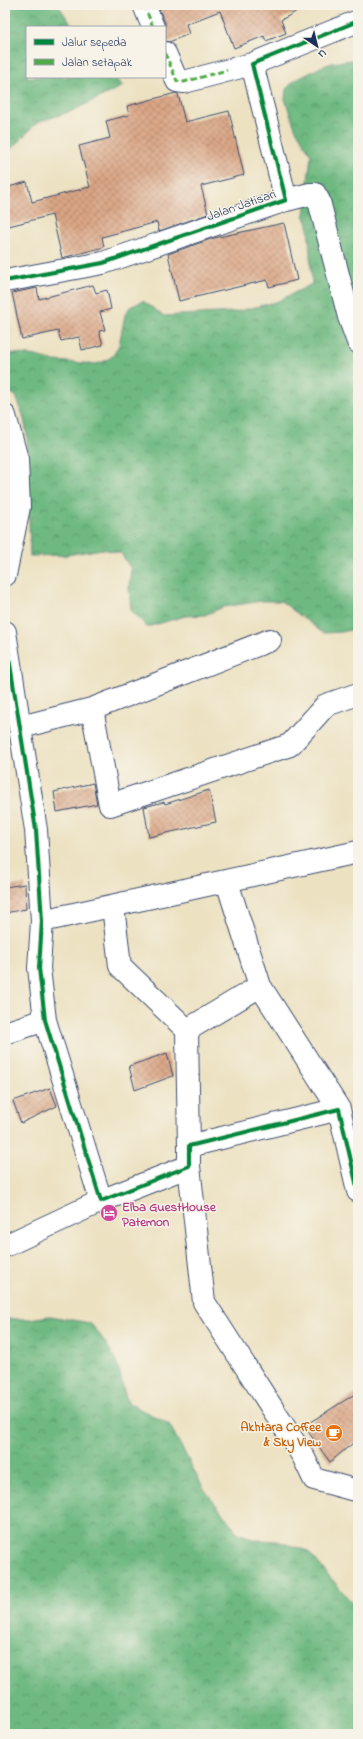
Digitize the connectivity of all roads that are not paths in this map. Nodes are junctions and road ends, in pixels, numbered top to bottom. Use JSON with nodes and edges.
{"nodes":[{"id":1,"x":144,"y":5,"type":"edge"},
{"id":2,"x":358,"y":21,"type":"edge"},
{"id":3,"x":153,"y":26,"type":"edge"},
{"id":4,"x":166,"y":55,"type":"edge"},
{"id":5,"x":252,"y":64,"type":"junction"},
{"id":6,"x":286,"y":200,"type":"junction"},
{"id":7,"x":5,"y":281,"type":"edge"},
{"id":8,"x":358,"y":342,"type":"edge"},
{"id":9,"x":5,"y":416,"type":"edge"},
{"id":10,"x":5,"y":575,"type":"edge"},
{"id":11,"x":5,"y":632,"type":"edge"},
{"id":12,"x":270,"y":640,"type":"dead end"},
{"id":13,"x":358,"y":694,"type":"edge"},
{"id":14,"x":92,"y":709,"type":"junction"},
{"id":15,"x":21,"y":727,"type":"junction"},
{"id":16,"x":358,"y":852,"type":"edge"},
{"id":17,"x":226,"y":882,"type":"junction"},
{"id":18,"x":113,"y":906,"type":"junction"},
{"id":19,"x":42,"y":921,"type":"junction"},
{"id":20,"x":260,"y":986,"type":"junction"},
{"id":21,"x":45,"y":1020,"type":"junction"},
{"id":22,"x":187,"y":1030,"type":"junction"},
{"id":23,"x":5,"y":1033,"type":"edge"},
{"id":24,"x":339,"y":1109,"type":"junction"},
{"id":25,"x":189,"y":1156,"type":"junction"},
{"id":26,"x":358,"y":1191,"type":"edge"},
{"id":27,"x":101,"y":1201,"type":"junction"},
{"id":28,"x":5,"y":1246,"type":"edge"},
{"id":29,"x":358,"y":1491,"type":"edge"}],
"edges":[{"from":1,"to":3,"type":"street"},
{"from":2,"to":5,"type":"street"},
{"from":4,"to":5,"type":"street"},
{"from":5,"to":6,"type":"street","name":"Jalan Jatisari"},
{"from":6,"to":7,"type":"street","name":"Jalan Jatisari"},
{"from":6,"to":8,"type":"street"},
{"from":9,"to":10,"type":"street"},
{"from":11,"to":15,"type":"street"},
{"from":12,"to":14,"type":"street"},
{"from":13,"to":14,"type":"street"},
{"from":14,"to":15,"type":"street"},
{"from":15,"to":19,"type":"street"},
{"from":16,"to":17,"type":"street"},
{"from":17,"to":18,"type":"street"},
{"from":17,"to":20,"type":"street"},
{"from":18,"to":19,"type":"street"},
{"from":18,"to":22,"type":"street"},
{"from":19,"to":21,"type":"street"},
{"from":20,"to":22,"type":"street"},
{"from":20,"to":24,"type":"street"},
{"from":21,"to":23,"type":"street"},
{"from":21,"to":27,"type":"street"},
{"from":22,"to":25,"type":"street"},
{"from":24,"to":25,"type":"street"},
{"from":24,"to":26,"type":"street"},
{"from":25,"to":27,"type":"street"},
{"from":25,"to":29,"type":"street"},
{"from":27,"to":28,"type":"street"}]}
